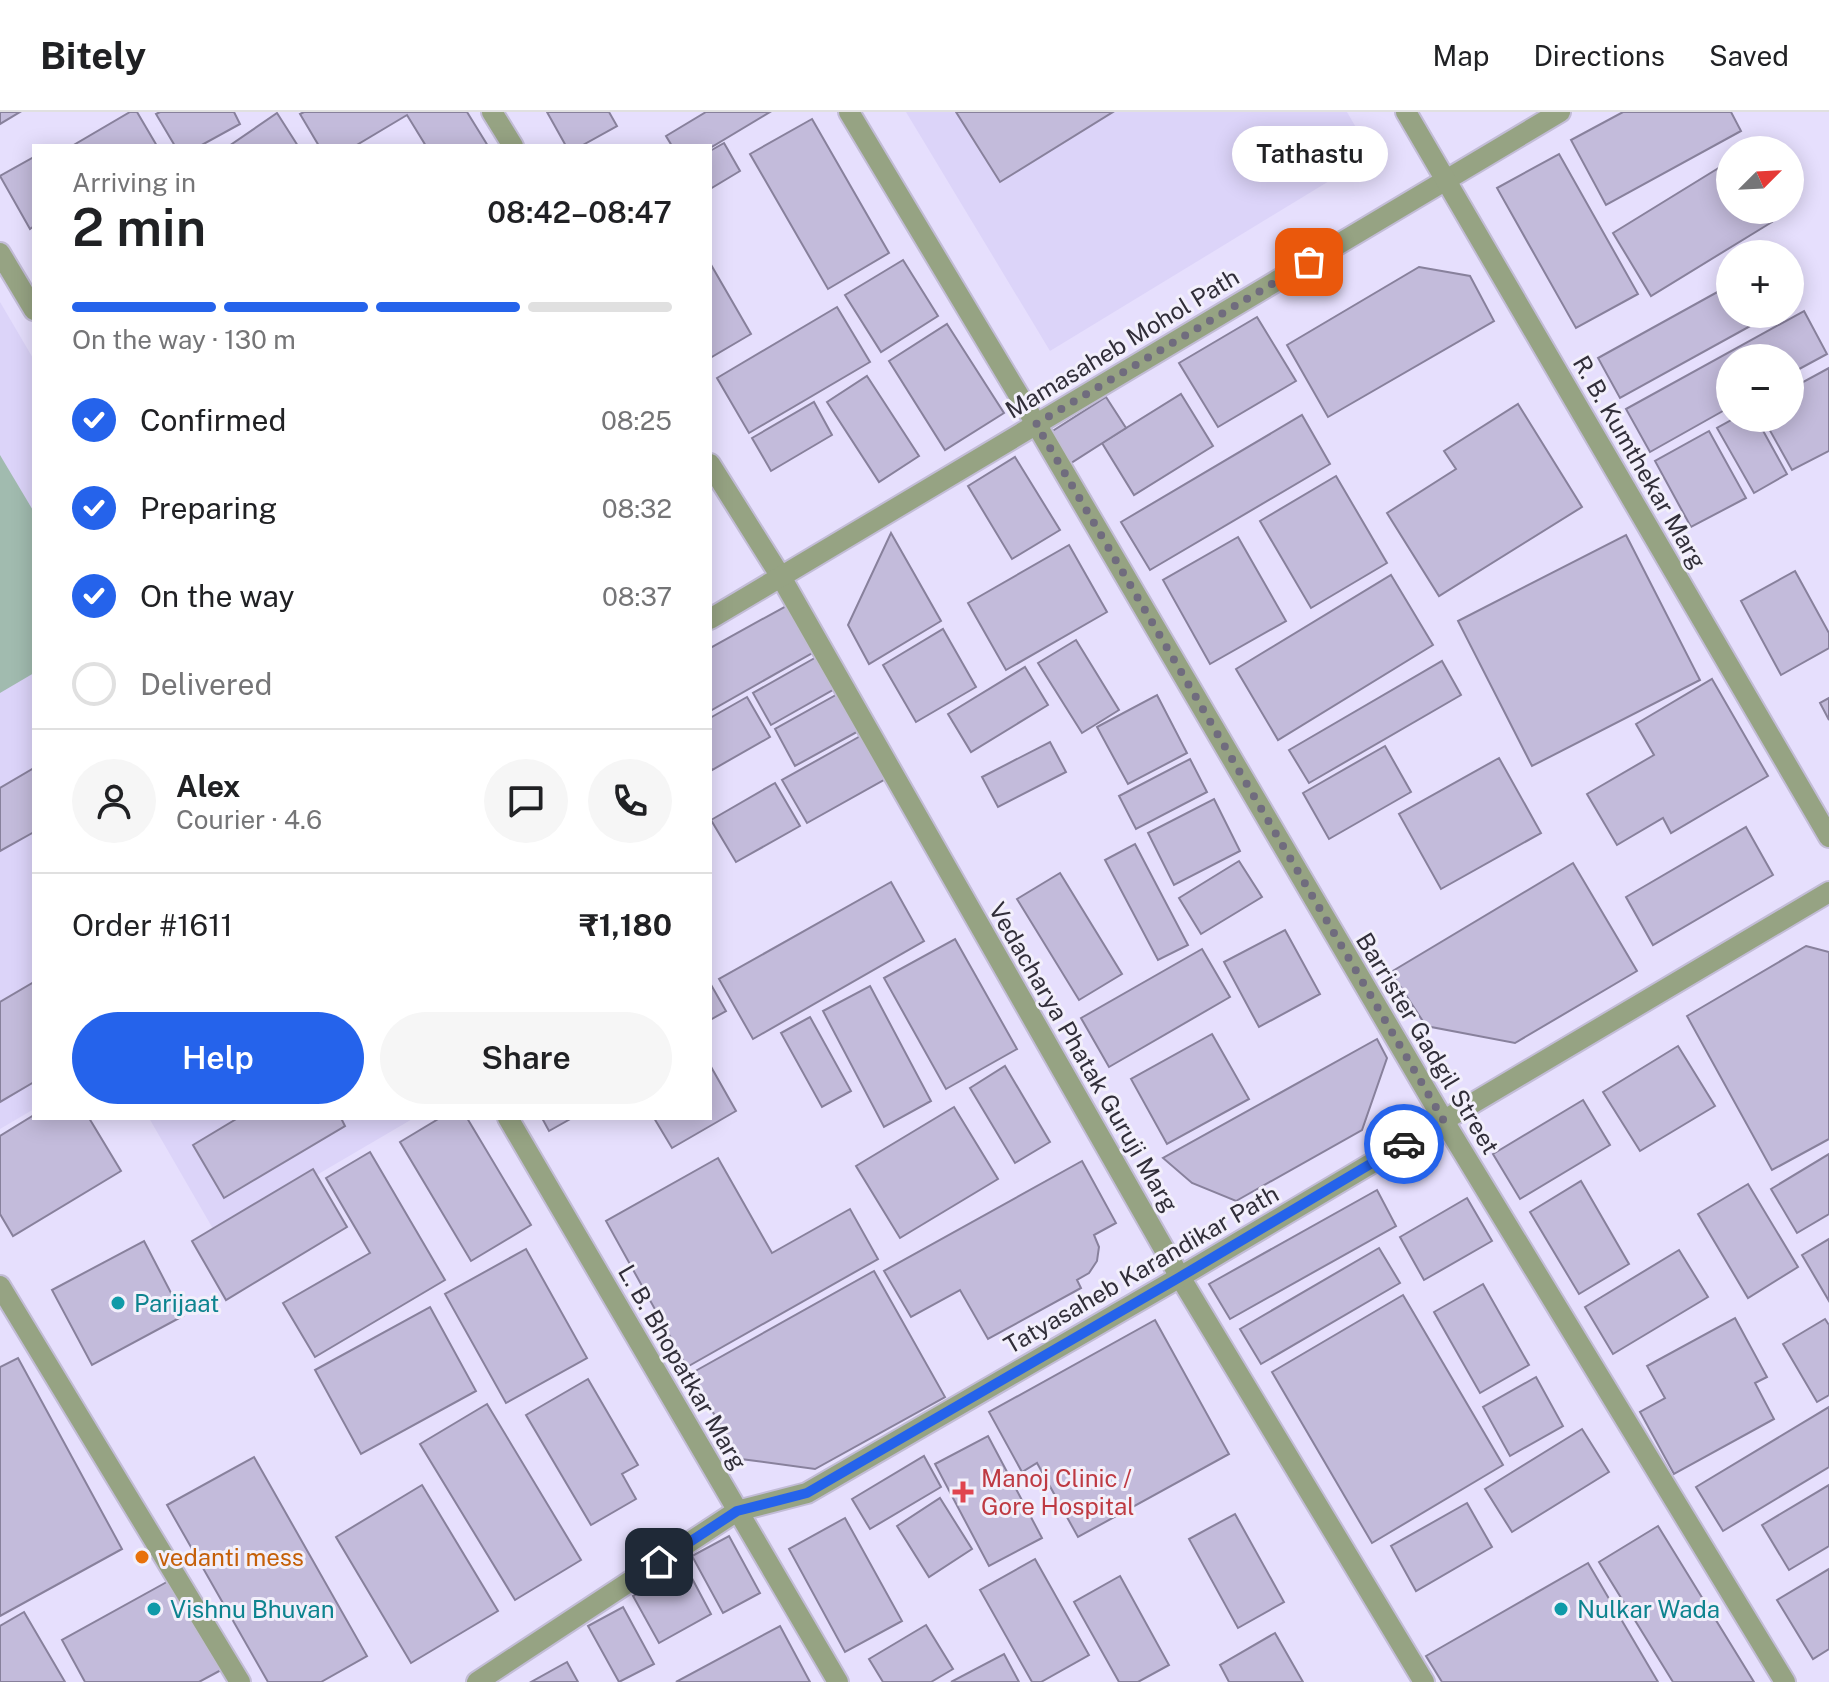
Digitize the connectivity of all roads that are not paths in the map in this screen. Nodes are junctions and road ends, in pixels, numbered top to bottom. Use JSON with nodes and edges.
{"nodes":[{"id":1,"x":492,"y":112,"type":"edge"},
{"id":2,"x":849,"y":112,"type":"edge"},
{"id":3,"x":1406,"y":112,"type":"edge"},
{"id":4,"x":1560,"y":112,"type":"edge"},
{"id":5,"x":512,"y":144,"type":"edge"},
{"id":6,"x":1445,"y":180,"type":"junction"},
{"id":7,"x":0,"y":253,"type":"edge"},
{"id":8,"x":32,"y":307,"type":"edge"},
{"id":9,"x":1036,"y":424,"type":"junction"},
{"id":10,"x":712,"y":467,"type":"edge"},
{"id":11,"x":781,"y":577,"type":"junction"},
{"id":12,"x":712,"y":618,"type":"edge"},
{"id":13,"x":1829,"y":837,"type":"edge"},
{"id":14,"x":1829,"y":892,"type":"edge"},
{"id":15,"x":509,"y":1120,"type":"edge"},
{"id":16,"x":1444,"y":1121,"type":"junction"},
{"id":17,"x":1180,"y":1277,"type":"junction"},
{"id":18,"x":0,"y":1286,"type":"edge"},
{"id":19,"x":737,"y":1511,"type":"junction"},
{"id":20,"x":240,"y":1682,"type":"edge"},
{"id":21,"x":477,"y":1682,"type":"edge"},
{"id":22,"x":838,"y":1682,"type":"edge"},
{"id":23,"x":1424,"y":1682,"type":"edge"},
{"id":24,"x":1785,"y":1682,"type":"edge"}],
"edges":[{"from":1,"to":5,"type":"street"},
{"from":2,"to":9,"type":"street","name":"Barrister Gadgil Street"},
{"from":3,"to":6,"type":"street","name":"R. B. Kumthekar Marg"},
{"from":4,"to":6,"type":"street","name":"Mamasaheb Mohol Path"},
{"from":6,"to":9,"type":"street","name":"Mamasaheb Mohol Path"},
{"from":6,"to":13,"type":"street","name":"R. B. Kumthekar Marg"},
{"from":7,"to":8,"type":"street"},
{"from":9,"to":11,"type":"street","name":"Mamasaheb Mohol Path"},
{"from":9,"to":16,"type":"street","name":"Barrister Gadgil Street"},
{"from":10,"to":11,"type":"street","name":"Vedacharya Phatak Guruji Marg"},
{"from":11,"to":12,"type":"street","name":"Mamasaheb Mohol Path"},
{"from":11,"to":17,"type":"street","name":"Vedacharya Phatak Guruji Marg"},
{"from":14,"to":16,"type":"street","name":"Tatyasaheb Karandikar Path"},
{"from":15,"to":19,"type":"street","name":"L. B. Bhopatkar Marg"},
{"from":16,"to":17,"type":"street","name":"Tatyasaheb Karandikar Path"},
{"from":16,"to":24,"type":"street","name":"Barrister Gadgil Street"},
{"from":17,"to":19,"type":"street","name":"Tatyasaheb Karandikar Path"},
{"from":17,"to":23,"type":"street","name":"Vedacharya Phatak Guruji Marg"},
{"from":18,"to":20,"type":"street"},
{"from":19,"to":21,"type":"street","name":"Tatyasaheb Karandikar Path"},
{"from":19,"to":22,"type":"street","name":"L. B. Bhopatkar Marg"}]}
